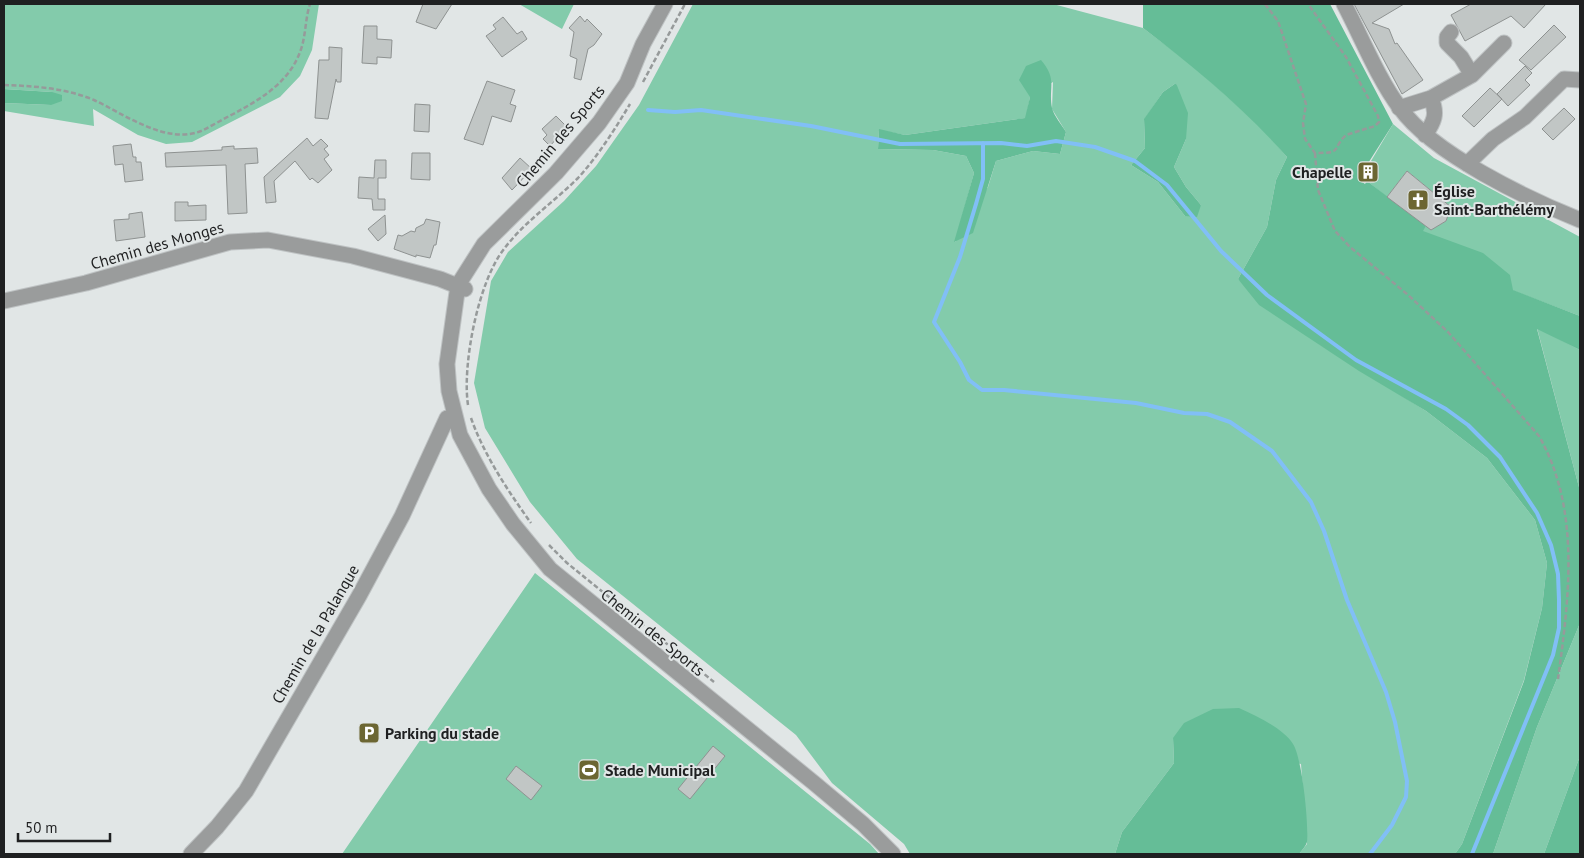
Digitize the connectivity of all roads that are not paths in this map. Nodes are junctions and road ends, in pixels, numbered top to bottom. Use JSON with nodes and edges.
{"nodes":[{"id":1,"x":665,"y":4,"type":"edge"},
{"id":2,"x":1344,"y":4,"type":"edge"},
{"id":3,"x":1451,"y":32,"type":"dead end"},
{"id":4,"x":1504,"y":43,"type":"dead end"},
{"id":5,"x":1472,"y":75,"type":"junction"},
{"id":6,"x":1580,"y":80,"type":"edge"},
{"id":7,"x":1431,"y":98,"type":"junction"},
{"id":8,"x":1399,"y":108,"type":"junction"},
{"id":9,"x":1425,"y":135,"type":"junction"},
{"id":10,"x":1467,"y":164,"type":"junction"},
{"id":11,"x":1580,"y":220,"type":"edge"},
{"id":12,"x":462,"y":287,"type":"junction"},
{"id":13,"x":4,"y":301,"type":"edge"},
{"id":14,"x":448,"y":418,"type":"dead end"},
{"id":15,"x":191,"y":854,"type":"edge"},
{"id":16,"x":893,"y":854,"type":"edge"}],
"edges":[{"from":1,"to":12,"type":"street","name":"Chemin des Sports"},
{"from":2,"to":8,"type":"street"},
{"from":3,"to":5,"type":"street"},
{"from":4,"to":5,"type":"street"},
{"from":5,"to":7,"type":"street"},
{"from":6,"to":10,"type":"street"},
{"from":7,"to":8,"type":"street"},
{"from":7,"to":9,"type":"street"},
{"from":8,"to":9,"type":"street"},
{"from":9,"to":10,"type":"street"},
{"from":10,"to":11,"type":"street"},
{"from":12,"to":13,"type":"street","name":"Chemin des Monges"},
{"from":12,"to":16,"type":"street","name":"Chemin des Sports"},
{"from":14,"to":15,"type":"street","name":"Chemin de la Palanque"}]}
